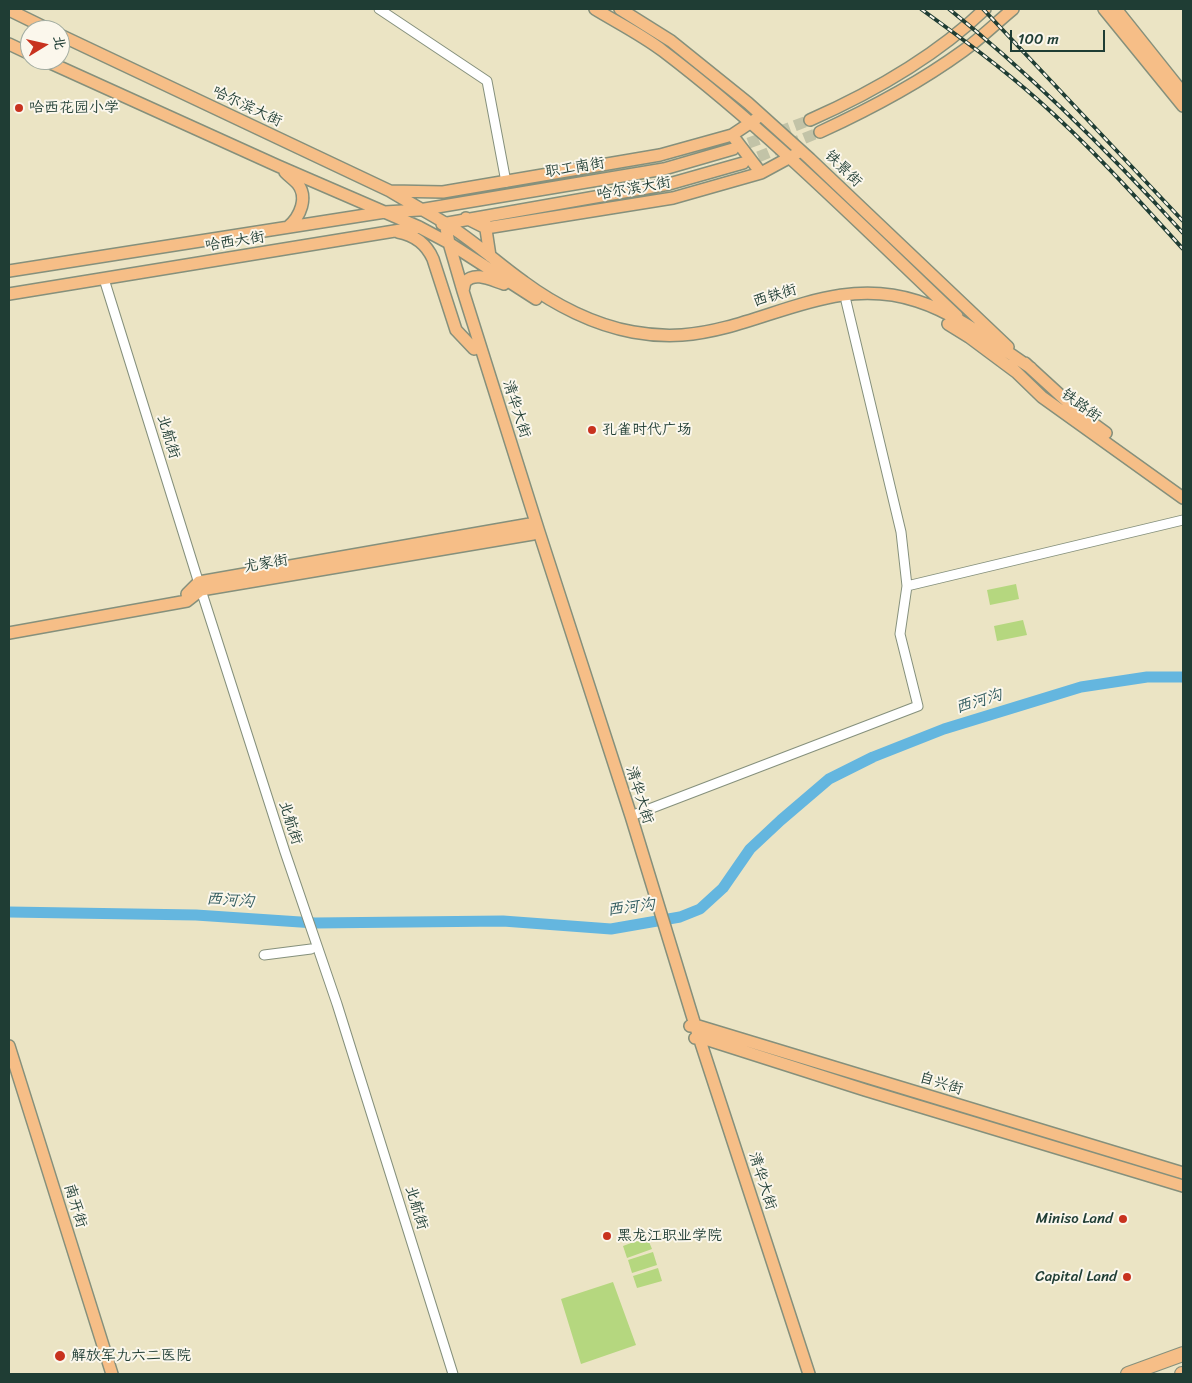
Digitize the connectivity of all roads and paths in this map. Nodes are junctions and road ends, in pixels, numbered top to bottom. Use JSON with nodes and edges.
{"nodes":[{"id":1,"x":379,"y":9,"type":"edge"},
{"id":2,"x":595,"y":9,"type":"edge"},
{"id":3,"x":620,"y":9,"type":"edge"},
{"id":4,"x":984,"y":9,"type":"edge"},
{"id":5,"x":1012,"y":9,"type":"edge"},
{"id":6,"x":1104,"y":9,"type":"edge"},
{"id":7,"x":1116,"y":9,"type":"edge"},
{"id":8,"x":9,"y":10,"type":"edge"},
{"id":9,"x":30,"y":20,"type":"edge"},
{"id":10,"x":70,"y":40,"type":"edge"},
{"id":11,"x":66,"y":70,"type":"edge"},
{"id":12,"x":1183,"y":93,"type":"edge"},
{"id":13,"x":1183,"y":106,"type":"edge"},
{"id":14,"x":762,"y":116,"type":"junction"},
{"id":15,"x":810,"y":120,"type":"tunnel mouth"},
{"id":16,"x":750,"y":123,"type":"junction"},
{"id":17,"x":820,"y":132,"type":"tunnel mouth"},
{"id":18,"x":732,"y":135,"type":"junction"},
{"id":19,"x":733,"y":149,"type":"tunnel mouth"},
{"id":20,"x":802,"y":151,"type":"junction"},
{"id":21,"x":790,"y":157,"type":"junction"},
{"id":22,"x":743,"y":163,"type":"tunnel mouth"},
{"id":23,"x":278,"y":166,"type":"junction"},
{"id":24,"x":761,"y":172,"type":"junction"},
{"id":25,"x":506,"y":182,"type":"junction"},
{"id":26,"x":390,"y":191,"type":"junction"},
{"id":27,"x":420,"y":210,"type":"junction"},
{"id":28,"x":385,"y":212,"type":"junction"},
{"id":29,"x":484,"y":216,"type":"junction"},
{"id":30,"x":466,"y":218,"type":"junction"},
{"id":31,"x":445,"y":223,"type":"junction"},
{"id":32,"x":288,"y":227,"type":"junction"},
{"id":33,"x":419,"y":227,"type":"junction"},
{"id":34,"x":486,"y":228,"type":"junction"},
{"id":35,"x":391,"y":232,"type":"junction"},
{"id":36,"x":444,"y":240,"type":"junction"},
{"id":37,"x":490,"y":256,"type":"junction"},
{"id":38,"x":9,"y":271,"type":"edge"},
{"id":39,"x":104,"y":279,"type":"junction"},
{"id":40,"x":521,"y":287,"type":"junction"},
{"id":41,"x":463,"y":291,"type":"junction"},
{"id":42,"x":9,"y":294,"type":"edge"},
{"id":43,"x":846,"y":301,"type":"junction"},
{"id":44,"x":970,"y":328,"type":"junction"},
{"id":45,"x":474,"y":349,"type":"junction"},
{"id":46,"x":1031,"y":368,"type":"junction"},
{"id":47,"x":1016,"y":372,"type":"junction"},
{"id":48,"x":1183,"y":490,"type":"edge"},
{"id":49,"x":1183,"y":498,"type":"edge"},
{"id":50,"x":1183,"y":520,"type":"edge"},
{"id":51,"x":531,"y":529,"type":"junction"},
{"id":52,"x":200,"y":586,"type":"junction"},
{"id":53,"x":906,"y":586,"type":"junction"},
{"id":54,"x":9,"y":628,"type":"edge"},
{"id":55,"x":9,"y":633,"type":"edge"},
{"id":56,"x":631,"y":816,"type":"junction"},
{"id":57,"x":643,"y":864,"type":"junction"},
{"id":58,"x":311,"y":948,"type":"dead end"},
{"id":59,"x":264,"y":955,"type":"dead end"},
{"id":60,"x":692,"y":1025,"type":"junction"},
{"id":61,"x":696,"y":1038,"type":"junction"},
{"id":62,"x":9,"y":1046,"type":"edge"},
{"id":63,"x":1183,"y":1173,"type":"edge"},
{"id":64,"x":1183,"y":1186,"type":"edge"},
{"id":65,"x":1183,"y":1354,"type":"edge"},
{"id":66,"x":1177,"y":1362,"type":"edge"},
{"id":67,"x":112,"y":1374,"type":"edge"},
{"id":68,"x":454,"y":1374,"type":"edge"},
{"id":69,"x":802,"y":1374,"type":"edge"},
{"id":70,"x":809,"y":1374,"type":"edge"},
{"id":71,"x":1128,"y":1374,"type":"edge"}],
"edges":[{"from":1,"to":25,"type":"street"},
{"from":2,"to":16,"type":"main road","name":"铁景街"},
{"from":3,"to":14,"type":"main road","name":"铁景街"},
{"from":4,"to":15,"type":"main road"},
{"from":5,"to":17,"type":"main road"},
{"from":6,"to":13,"type":"main road"},
{"from":7,"to":12,"type":"main road"},
{"from":8,"to":9,"type":"main road"},
{"from":10,"to":26,"type":"main road","name":"哈尔滨大街"},
{"from":11,"to":23,"type":"main road"},
{"from":14,"to":16,"type":"main road","name":"哈尔滨大街"},
{"from":14,"to":20,"type":"main road","name":"铁景街"},
{"from":16,"to":18,"type":"main road","name":"哈尔滨大街"},
{"from":16,"to":21,"type":"main road","name":"铁景街"},
{"from":18,"to":24,"type":"main road"},
{"from":18,"to":25,"type":"main road","name":"哈尔滨大街"},
{"from":19,"to":27,"type":"main road","name":"职工南街"},
{"from":20,"to":21,"type":"main road","name":"哈尔滨大街"},
{"from":20,"to":46,"type":"main road","name":"铁景街"},
{"from":21,"to":24,"type":"main road","name":"哈尔滨大街"},
{"from":21,"to":44,"type":"main road","name":"铁景街"},
{"from":22,"to":29,"type":"main road","name":"职工南街"},
{"from":23,"to":28,"type":"main road"},
{"from":23,"to":32,"type":"main road"},
{"from":24,"to":34,"type":"main road","name":"哈尔滨大街"},
{"from":25,"to":26,"type":"main road"},
{"from":26,"to":27,"type":"main road","name":"哈尔滨大街"},
{"from":27,"to":28,"type":"main road","name":"哈西大街"},
{"from":27,"to":31,"type":"main road","name":"哈尔滨大街"},
{"from":28,"to":32,"type":"main road","name":"哈西大街"},
{"from":28,"to":33,"type":"main road"},
{"from":29,"to":30,"type":"main road","name":"职工南街"},
{"from":29,"to":34,"type":"main road"},
{"from":30,"to":31,"type":"main road","name":"哈西大街"},
{"from":30,"to":34,"type":"main road"},
{"from":31,"to":33,"type":"main road","name":"哈西大街"},
{"from":31,"to":36,"type":"main road","name":"清华大街"},
{"from":31,"to":37,"type":"main road","name":"哈尔滨大街"},
{"from":32,"to":38,"type":"main road","name":"哈西大街"},
{"from":33,"to":35,"type":"main road","name":"哈西大街"},
{"from":33,"to":36,"type":"main road"},
{"from":34,"to":37,"type":"main road"},
{"from":35,"to":39,"type":"main road","name":"哈西大街"},
{"from":35,"to":45,"type":"main road"},
{"from":36,"to":40,"type":"main road"},
{"from":36,"to":41,"type":"main road","name":"清华大街"},
{"from":36,"to":45,"type":"main road","name":"清华大街"},
{"from":37,"to":40,"type":"main road","name":"哈尔滨大街"},
{"from":39,"to":42,"type":"main road","name":"哈西大街"},
{"from":39,"to":52,"type":"street","name":"北航街"},
{"from":40,"to":41,"type":"main road"},
{"from":40,"to":43,"type":"main road","name":"西铁街"},
{"from":40,"to":44,"type":"main road","name":"西铁街"},
{"from":41,"to":56,"type":"main road","name":"清华大街"},
{"from":43,"to":47,"type":"main road","name":"西铁街"},
{"from":43,"to":53,"type":"street"},
{"from":44,"to":46,"type":"main road","name":"西铁街"},
{"from":44,"to":47,"type":"main road","name":"铁路街"},
{"from":45,"to":51,"type":"main road","name":"清华大街"},
{"from":46,"to":48,"type":"main road","name":"铁路街"},
{"from":47,"to":49,"type":"main road","name":"铁路街"},
{"from":50,"to":53,"type":"street"},
{"from":51,"to":52,"type":"main road","name":"尤家街"},
{"from":51,"to":57,"type":"main road","name":"清华大街"},
{"from":52,"to":54,"type":"main road","name":"尤家街"},
{"from":52,"to":55,"type":"main road","name":"尤家街"},
{"from":52,"to":68,"type":"street","name":"北航街"},
{"from":53,"to":56,"type":"street"},
{"from":56,"to":57,"type":"main road","name":"清华大街"},
{"from":57,"to":60,"type":"main road","name":"清华大街"},
{"from":58,"to":59,"type":"street"},
{"from":60,"to":61,"type":"main road","name":"清华大街"},
{"from":60,"to":63,"type":"main road","name":"自兴街"},
{"from":61,"to":64,"type":"main road","name":"自兴街"},
{"from":61,"to":69,"type":"main road","name":"清华大街"},
{"from":61,"to":70,"type":"main road","name":"清华大街"},
{"from":62,"to":67,"type":"main road","name":"南开街"},
{"from":65,"to":66,"type":"highway"},
{"from":66,"to":71,"type":"highway"}]}
